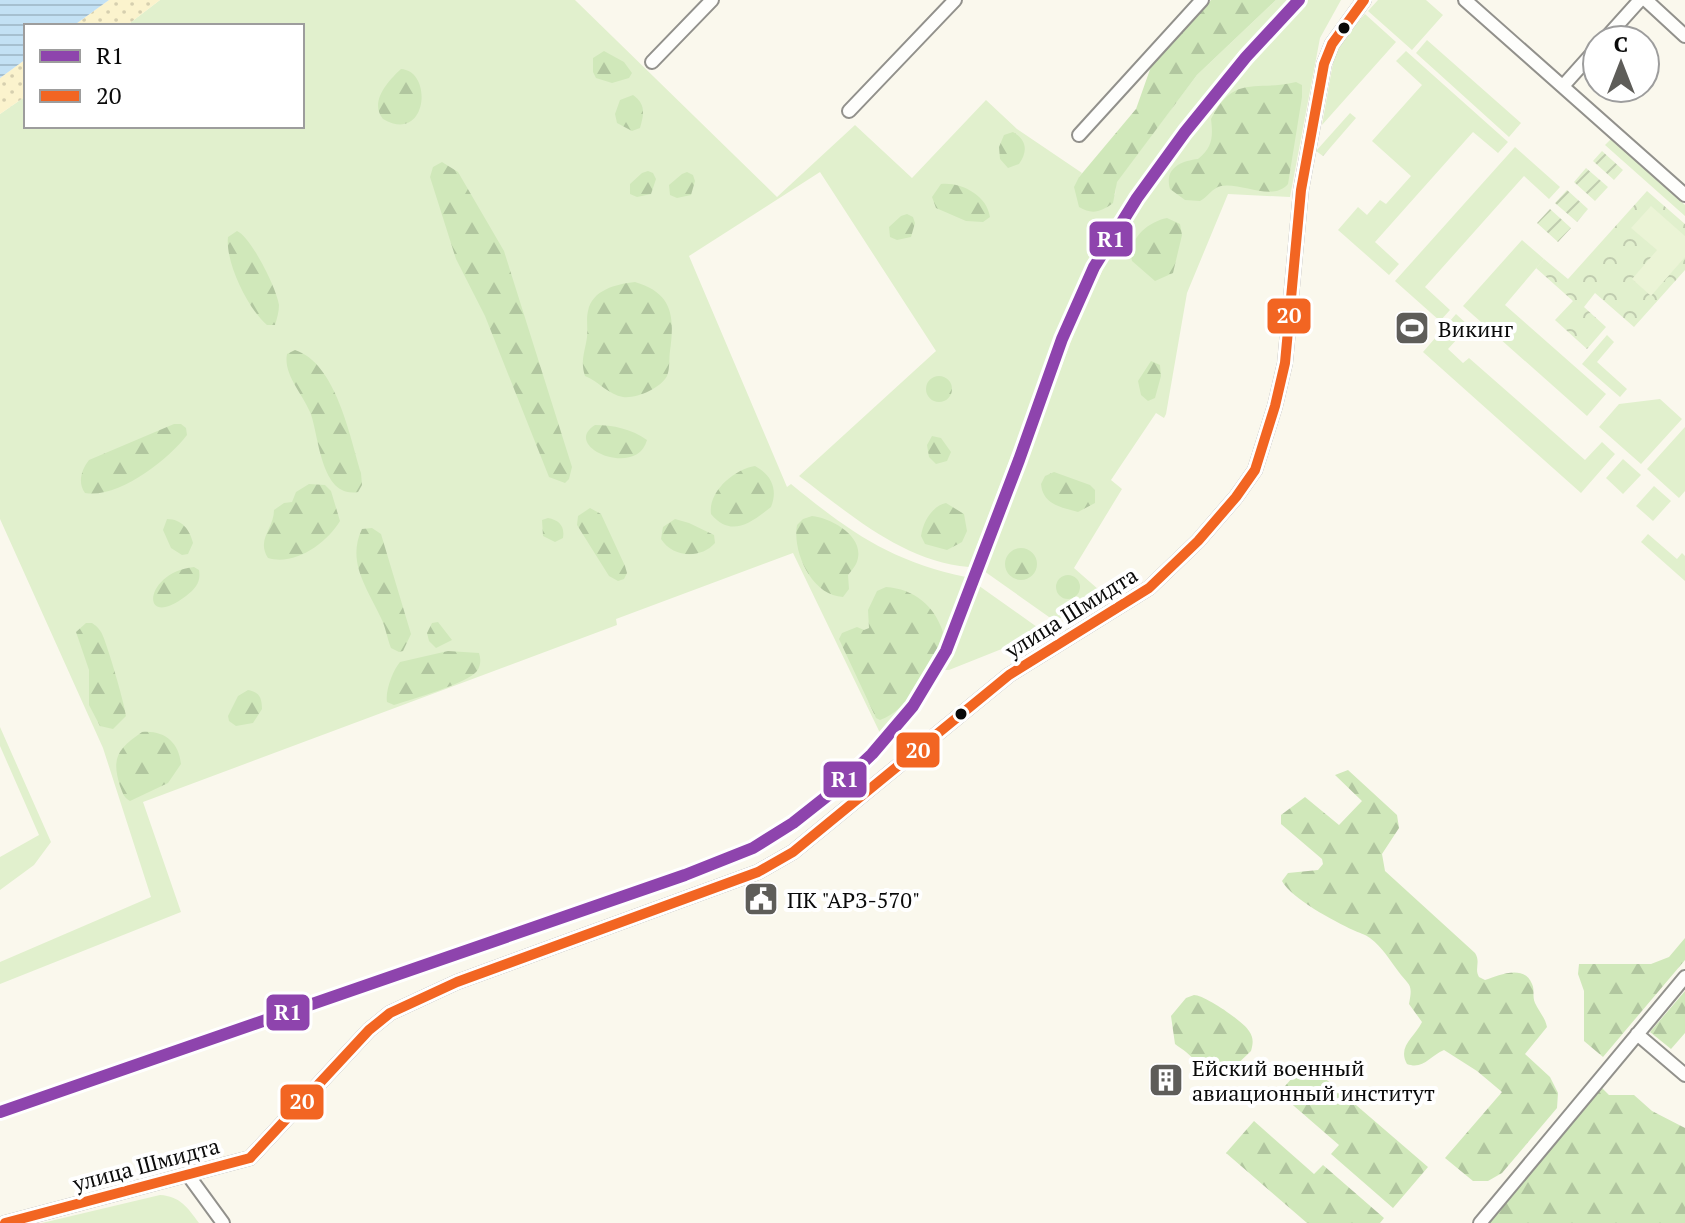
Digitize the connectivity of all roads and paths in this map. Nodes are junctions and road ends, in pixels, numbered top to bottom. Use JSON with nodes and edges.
{"nodes":[{"id":1,"x":712,"y":0,"type":"edge"},
{"id":2,"x":955,"y":0,"type":"edge"},
{"id":3,"x":1202,"y":0,"type":"edge"},
{"id":4,"x":1364,"y":0,"type":"edge"},
{"id":5,"x":1465,"y":0,"type":"edge"},
{"id":6,"x":1640,"y":0,"type":"edge"},
{"id":7,"x":1646,"y":0,"type":"edge"},
{"id":8,"x":1618,"y":24,"type":"edge"},
{"id":9,"x":1685,"y":36,"type":"edge"},
{"id":10,"x":652,"y":62,"type":"dead end"},
{"id":11,"x":1581,"y":66,"type":"edge"},
{"id":12,"x":1563,"y":86,"type":"junction"},
{"id":13,"x":849,"y":111,"type":"dead end"},
{"id":14,"x":1079,"y":135,"type":"dead end"},
{"id":15,"x":1685,"y":195,"type":"edge"},
{"id":16,"x":1685,"y":977,"type":"edge"},
{"id":17,"x":1637,"y":1034,"type":"junction"},
{"id":18,"x":1685,"y":1075,"type":"edge"},
{"id":19,"x":188,"y":1175,"type":"junction"},
{"id":20,"x":5,"y":1223,"type":"edge"},
{"id":21,"x":223,"y":1223,"type":"edge"},
{"id":22,"x":1480,"y":1223,"type":"edge"}],
"edges":[{"from":1,"to":10,"type":"street"},
{"from":2,"to":13,"type":"street"},
{"from":3,"to":14,"type":"street"},
{"from":4,"to":19,"type":"street","name":"улица Шмидта"},
{"from":5,"to":12,"type":"street"},
{"from":6,"to":8,"type":"street"},
{"from":7,"to":9,"type":"street"},
{"from":11,"to":12,"type":"street"},
{"from":12,"to":15,"type":"street"},
{"from":16,"to":17,"type":"street"},
{"from":17,"to":18,"type":"street"},
{"from":17,"to":22,"type":"street"},
{"from":19,"to":20,"type":"street","name":"улица Шмидта"},
{"from":19,"to":21,"type":"street"}]}
